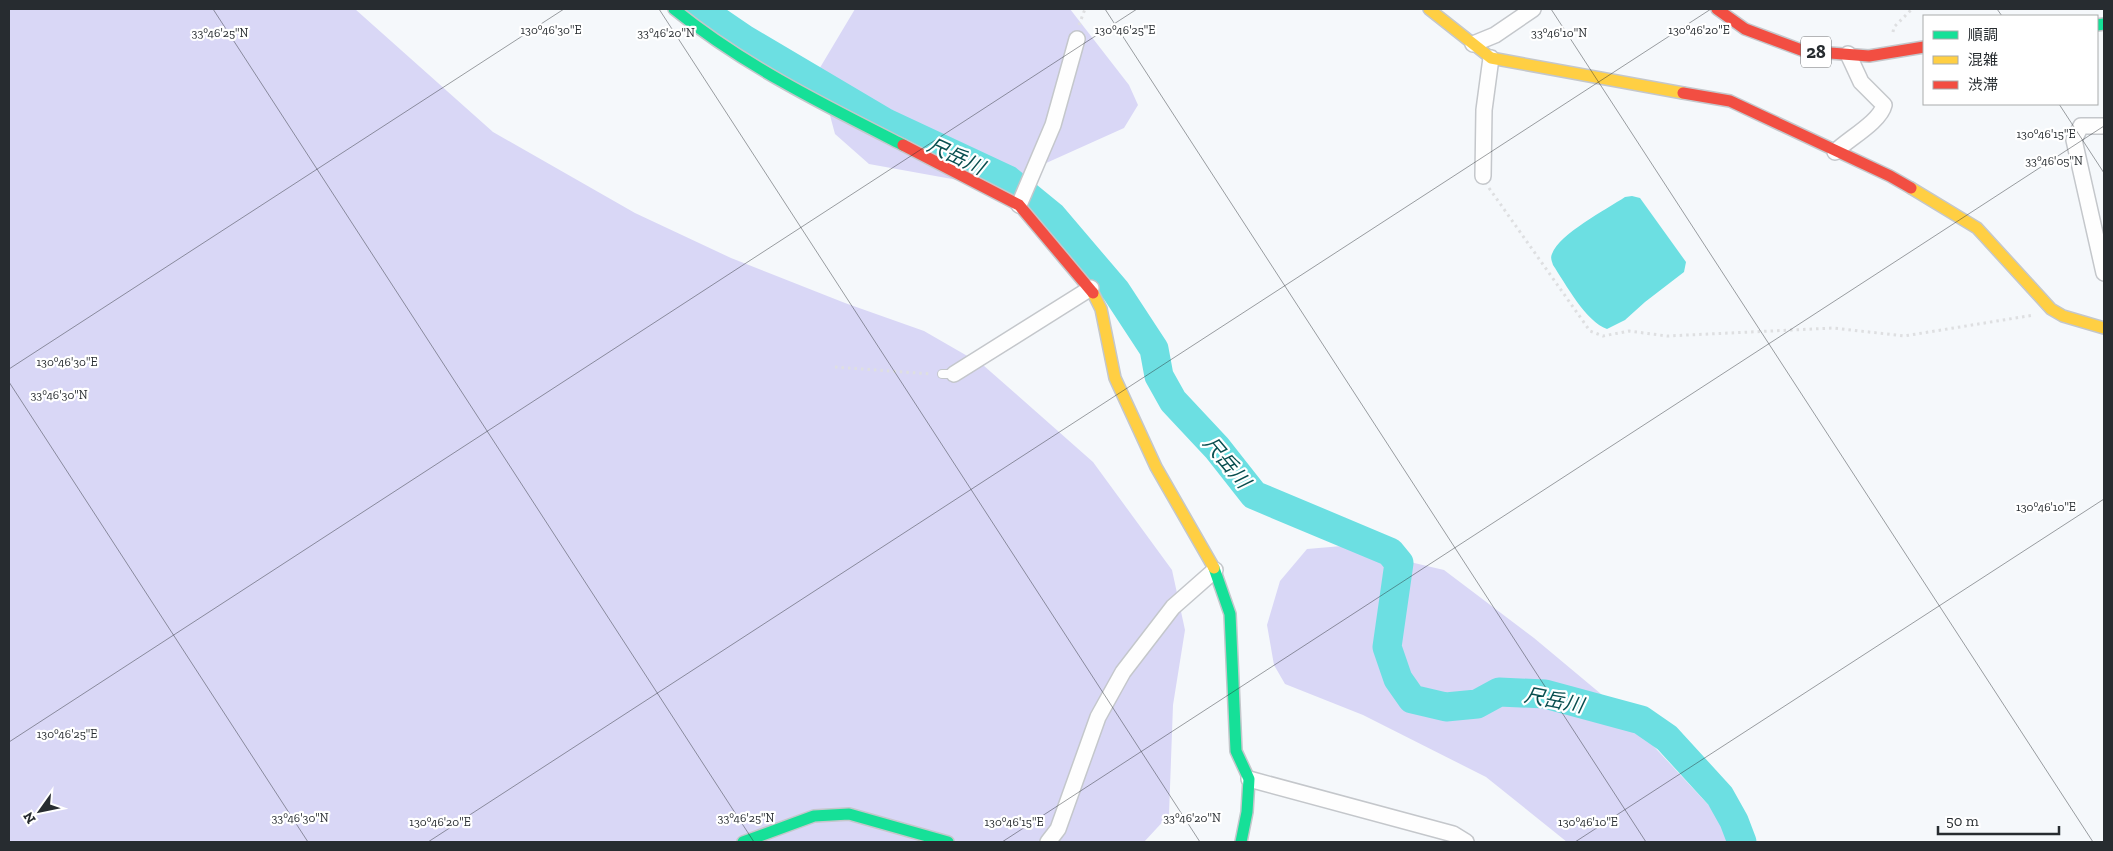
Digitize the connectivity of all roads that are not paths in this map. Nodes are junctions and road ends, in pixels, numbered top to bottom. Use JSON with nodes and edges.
{"nodes":[{"id":1,"x":674,"y":9,"type":"edge"},
{"id":2,"x":1429,"y":9,"type":"edge"},
{"id":3,"x":1533,"y":9,"type":"edge"},
{"id":4,"x":1717,"y":9,"type":"edge"},
{"id":5,"x":1077,"y":34,"type":"road end"},
{"id":6,"x":1474,"y":44,"type":"junction"},
{"id":7,"x":1923,"y":47,"type":"edge"},
{"id":8,"x":1848,"y":54,"type":"junction"},
{"id":9,"x":1491,"y":58,"type":"junction"},
{"id":10,"x":2104,"y":126,"type":"edge"},
{"id":11,"x":1835,"y":152,"type":"junction"},
{"id":12,"x":1483,"y":176,"type":"road end"},
{"id":13,"x":1019,"y":205,"type":"junction"},
{"id":14,"x":2104,"y":273,"type":"edge"},
{"id":15,"x":1091,"y":288,"type":"junction"},
{"id":16,"x":2104,"y":328,"type":"edge"},
{"id":17,"x":948,"y":374,"type":"road end"},
{"id":18,"x":1215,"y":570,"type":"junction"},
{"id":19,"x":1249,"y":779,"type":"junction"},
{"id":20,"x":744,"y":842,"type":"edge"},
{"id":21,"x":948,"y":842,"type":"edge"},
{"id":22,"x":1048,"y":842,"type":"edge"},
{"id":23,"x":1241,"y":842,"type":"edge"},
{"id":24,"x":1466,"y":842,"type":"edge"}],
"edges":[{"from":1,"to":13,"type":"street"},
{"from":2,"to":6,"type":"street"},
{"from":3,"to":6,"type":"street"},
{"from":4,"to":8,"type":"street","number":"28"},
{"from":5,"to":13,"type":"street"},
{"from":6,"to":9,"type":"street"},
{"from":7,"to":8,"type":"street","number":"28"},
{"from":8,"to":11,"type":"street"},
{"from":9,"to":11,"type":"street"},
{"from":9,"to":12,"type":"street"},
{"from":10,"to":14,"type":"street"},
{"from":11,"to":16,"type":"street"},
{"from":13,"to":15,"type":"street"},
{"from":15,"to":17,"type":"street"},
{"from":15,"to":18,"type":"street"},
{"from":18,"to":19,"type":"street"},
{"from":18,"to":22,"type":"street"},
{"from":19,"to":23,"type":"street"},
{"from":19,"to":24,"type":"street"},
{"from":20,"to":21,"type":"street"}]}
